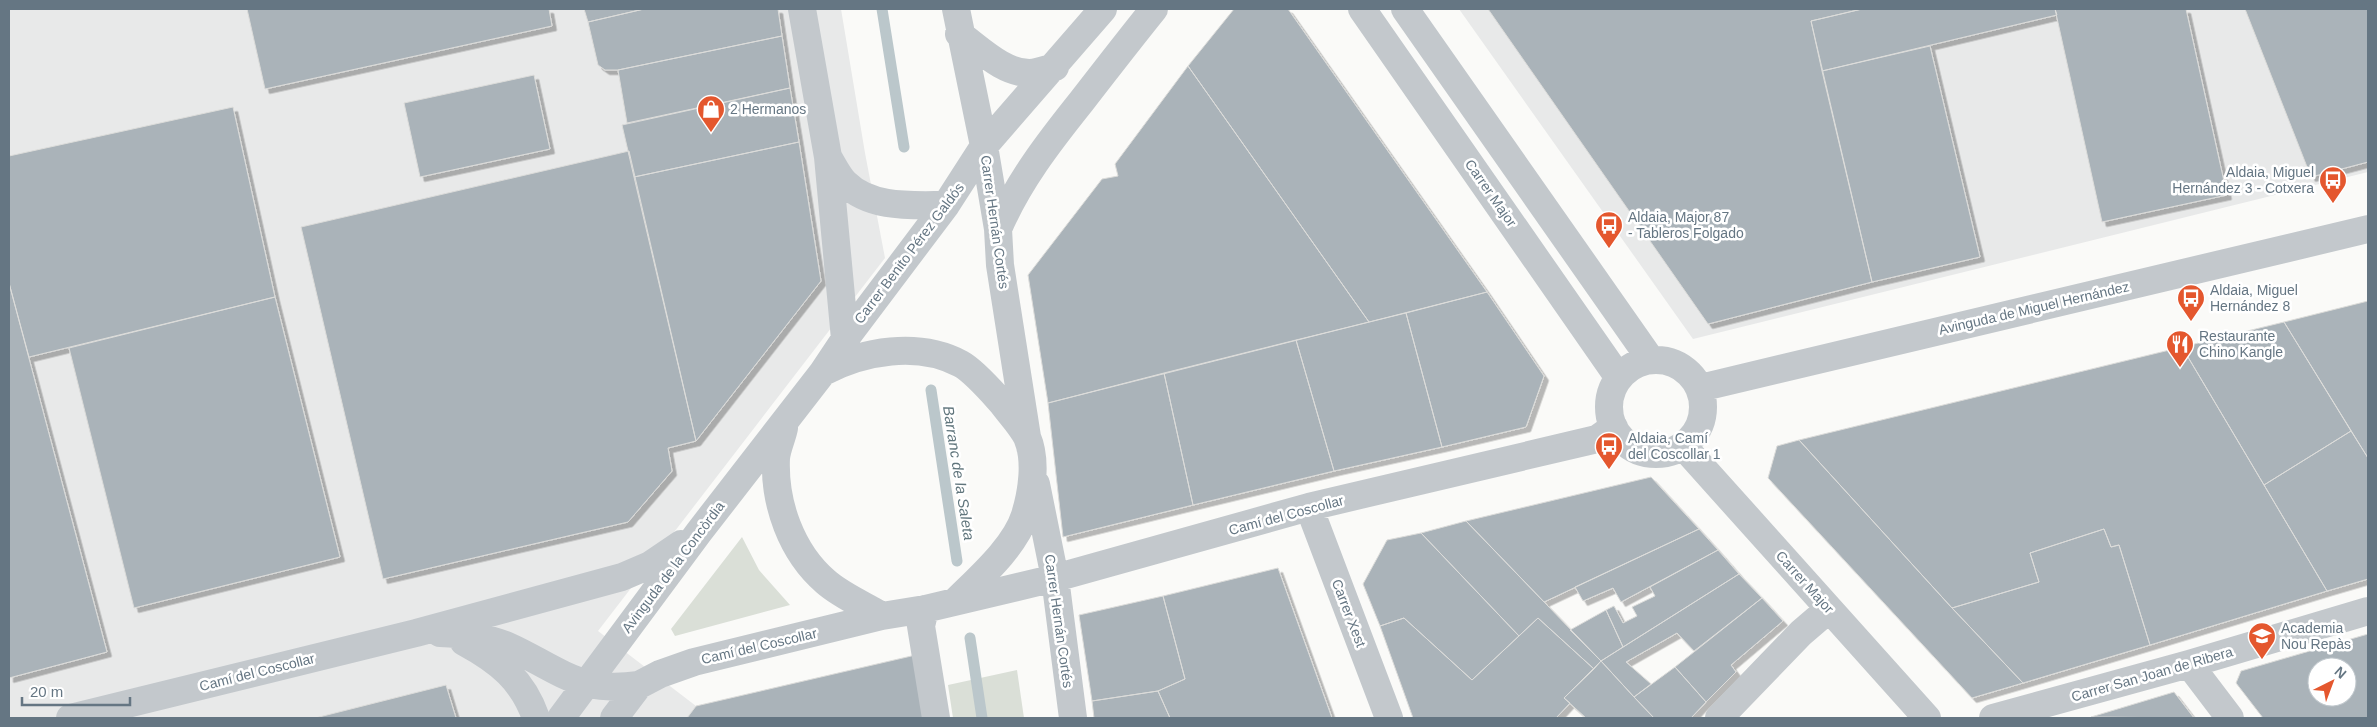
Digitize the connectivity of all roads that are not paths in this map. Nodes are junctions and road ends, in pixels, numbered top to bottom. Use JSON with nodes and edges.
{"nodes":[{"id":1,"x":802,"y":9,"type":"edge"},
{"id":2,"x":1103,"y":9,"type":"edge"},
{"id":3,"x":1154,"y":9,"type":"edge"},
{"id":4,"x":1362,"y":9,"type":"edge"},
{"id":5,"x":1405,"y":9,"type":"edge"},
{"id":6,"x":958,"y":21,"type":"edge"},
{"id":7,"x":1054,"y":67,"type":"junction"},
{"id":8,"x":984,"y":146,"type":"junction"},
{"id":9,"x":828,"y":157,"type":"junction"},
{"id":10,"x":946,"y":205,"type":"junction"},
{"id":11,"x":998,"y":229,"type":"junction"},
{"id":12,"x":2368,"y":229,"type":"edge"},
{"id":13,"x":846,"y":339,"type":"junction"},
{"id":14,"x":1651,"y":360,"type":"junction"},
{"id":15,"x":823,"y":372,"type":"junction"},
{"id":16,"x":1619,"y":378,"type":"junction"},
{"id":17,"x":1700,"y":388,"type":"junction"},
{"id":18,"x":788,"y":417,"type":"junction"},
{"id":19,"x":1614,"y":428,"type":"junction"},
{"id":20,"x":1027,"y":437,"type":"junction"},
{"id":21,"x":1683,"y":446,"type":"junction"},
{"id":22,"x":1032,"y":466,"type":"junction"},
{"id":23,"x":1309,"y":507,"type":"junction"},
{"id":24,"x":699,"y":532,"type":"junction"},
{"id":25,"x":1055,"y":578,"type":"junction"},
{"id":26,"x":957,"y":600,"type":"junction"},
{"id":27,"x":925,"y":609,"type":"junction"},
{"id":28,"x":1829,"y":609,"type":"junction"},
{"id":29,"x":2368,"y":611,"type":"edge"},
{"id":30,"x":882,"y":616,"type":"junction"},
{"id":31,"x":416,"y":633,"type":"junction"},
{"id":32,"x":448,"y":633,"type":"junction"},
{"id":33,"x":2189,"y":664,"type":"junction"},
{"id":34,"x":587,"y":684,"type":"junction"},
{"id":35,"x":639,"y":685,"type":"junction"},
{"id":36,"x":70,"y":718,"type":"edge"},
{"id":37,"x":536,"y":718,"type":"edge"},
{"id":38,"x":560,"y":718,"type":"edge"},
{"id":39,"x":614,"y":718,"type":"edge"},
{"id":40,"x":936,"y":718,"type":"edge"},
{"id":41,"x":1073,"y":718,"type":"edge"},
{"id":42,"x":1389,"y":718,"type":"edge"},
{"id":43,"x":1719,"y":718,"type":"edge"},
{"id":44,"x":1927,"y":718,"type":"edge"},
{"id":45,"x":1993,"y":718,"type":"edge"},
{"id":46,"x":2230,"y":718,"type":"edge"}],
"edges":[{"from":1,"to":9,"type":"street"},
{"from":2,"to":7,"type":"street","name":"Carrer Benito Pérez Galdós"},
{"from":3,"to":11,"type":"street"},
{"from":4,"to":16,"type":"street","name":"Carrer Major"},
{"from":5,"to":14,"type":"street"},
{"from":6,"to":7,"type":"street"},
{"from":6,"to":8,"type":"street","name":"Carrer Hernán Cortés"},
{"from":7,"to":8,"type":"street","name":"Carrer Benito Pérez Galdós"},
{"from":8,"to":10,"type":"street","name":"Carrer Benito Pérez Galdós"},
{"from":8,"to":11,"type":"street","name":"Carrer Hernán Cortés"},
{"from":9,"to":10,"type":"street"},
{"from":9,"to":13,"type":"street"},
{"from":10,"to":13,"type":"street","name":"Carrer Benito Pérez Galdós"},
{"from":11,"to":20,"type":"street","name":"Carrer Hernán Cortés"},
{"from":12,"to":17,"type":"street","name":"Avinguda de Miguel Hernández"},
{"from":13,"to":15,"type":"street","name":"Carrer Benito Pérez Galdós"},
{"from":14,"to":16,"type":"street"},
{"from":14,"to":17,"type":"street"},
{"from":15,"to":18,"type":"street","name":"Camí del Coscollar"},
{"from":15,"to":20,"type":"street","name":"Camí del Coscollar"},
{"from":16,"to":19,"type":"street"},
{"from":17,"to":21,"type":"street"},
{"from":18,"to":24,"type":"street","name":"Avinguda de la Concòrdia"},
{"from":18,"to":30,"type":"street","name":"Camí del Coscollar"},
{"from":19,"to":21,"type":"street"},
{"from":19,"to":23,"type":"street","name":"Camí del Coscollar"},
{"from":20,"to":22,"type":"street","name":"Camí del Coscollar"},
{"from":21,"to":28,"type":"street","name":"Carrer Major"},
{"from":22,"to":25,"type":"street","name":"Carrer Hernán Cortés"},
{"from":22,"to":26,"type":"street","name":"Camí del Coscollar"},
{"from":23,"to":25,"type":"street","name":"Camí del Coscollar"},
{"from":23,"to":42,"type":"street","name":"Carrer Xest"},
{"from":24,"to":31,"type":"street","name":"Camí del Coscollar"},
{"from":24,"to":34,"type":"street","name":"Avinguda de la Concòrdia"},
{"from":25,"to":26,"type":"street","name":"Camí del Coscollar"},
{"from":25,"to":41,"type":"street","name":"Carrer Hernán Cortés"},
{"from":26,"to":27,"type":"street","name":"Camí del Coscollar"},
{"from":27,"to":30,"type":"street","name":"Camí del Coscollar"},
{"from":27,"to":40,"type":"street"},
{"from":28,"to":43,"type":"street"},
{"from":28,"to":44,"type":"street","name":"Carrer Major"},
{"from":29,"to":33,"type":"street","name":"Carrer San Joan de Ribera"},
{"from":30,"to":35,"type":"street","name":"Camí del Coscollar"},
{"from":31,"to":32,"type":"street","name":"Camí del Coscollar"},
{"from":31,"to":36,"type":"street","name":"Camí del Coscollar"},
{"from":32,"to":34,"type":"street","name":"Camí del Coscollar"},
{"from":32,"to":37,"type":"street"},
{"from":33,"to":45,"type":"street","name":"Carrer San Joan de Ribera"},
{"from":33,"to":46,"type":"street"},
{"from":34,"to":35,"type":"street","name":"Camí del Coscollar"},
{"from":34,"to":38,"type":"street","name":"Avinguda de la Concòrdia"},
{"from":35,"to":39,"type":"street","name":"Camí del Coscollar"}]}
